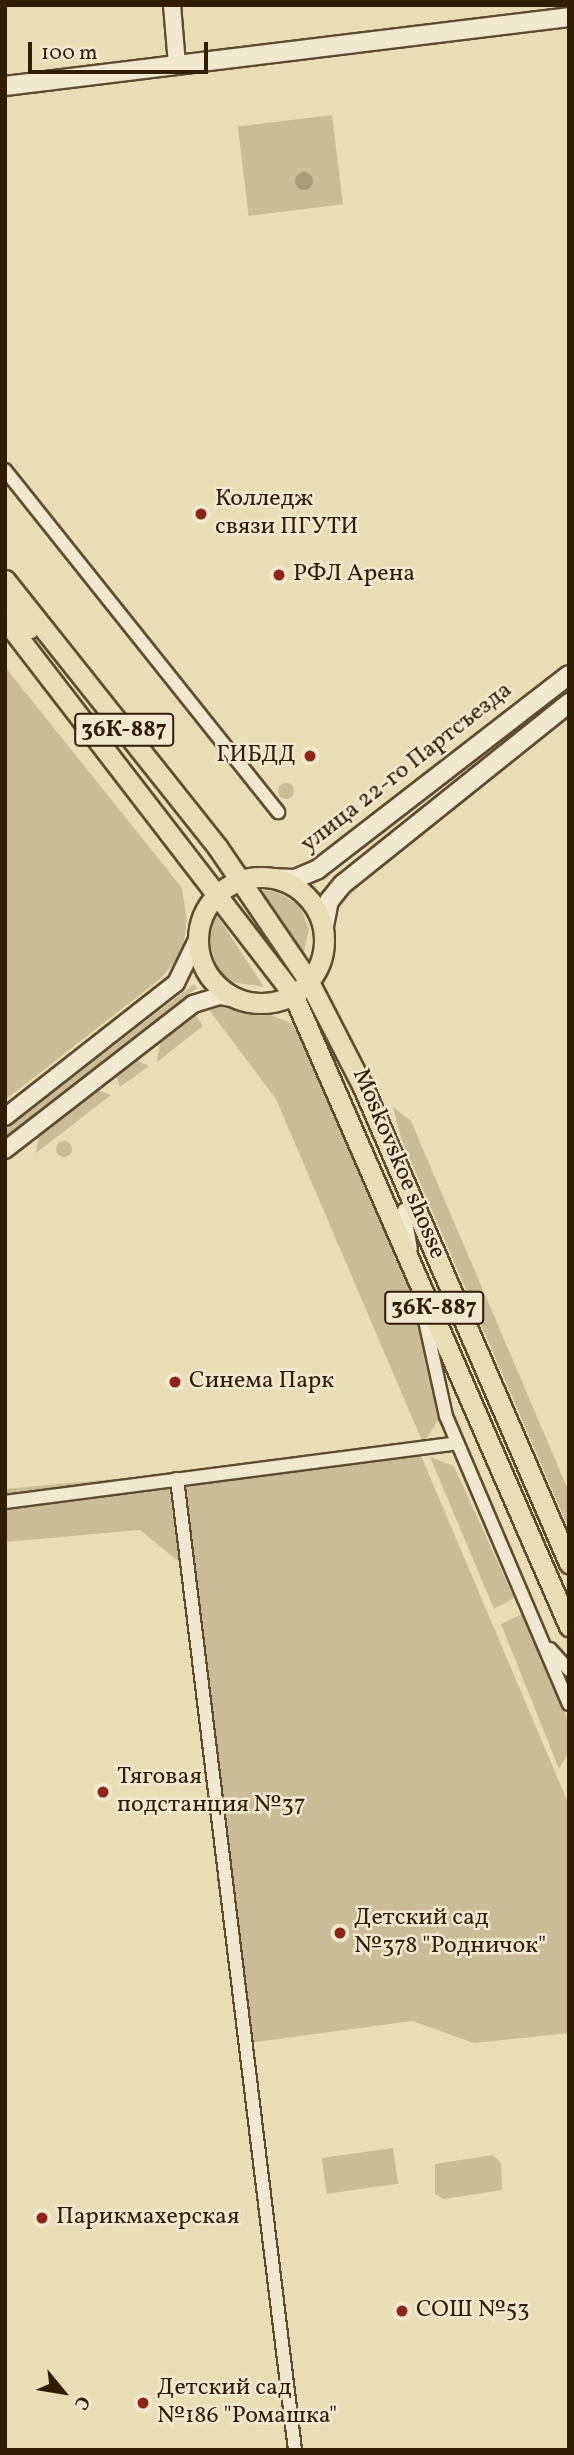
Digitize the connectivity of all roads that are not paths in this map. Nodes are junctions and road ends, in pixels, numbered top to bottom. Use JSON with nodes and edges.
{"nodes":[{"id":1,"x":172,"y":5,"type":"edge"},
{"id":2,"x":569,"y":17,"type":"edge"},
{"id":3,"x":177,"y":65,"type":"junction"},
{"id":4,"x":5,"y":86,"type":"edge"},
{"id":5,"x":5,"y":470,"type":"edge"},
{"id":6,"x":5,"y":580,"type":"edge"},
{"id":7,"x":5,"y":599,"type":"edge"},
{"id":8,"x":5,"y":620,"type":"edge"},
{"id":9,"x":569,"y":675,"type":"edge"},
{"id":10,"x":569,"y":703,"type":"edge"},
{"id":11,"x":278,"y":812,"type":"dead end"},
{"id":12,"x":268,"y":878,"type":"junction"},
{"id":13,"x":230,"y":886,"type":"junction"},
{"id":14,"x":324,"y":926,"type":"junction"},
{"id":15,"x":197,"y":940,"type":"junction"},
{"id":16,"x":301,"y":987,"type":"junction"},
{"id":17,"x":245,"y":1001,"type":"junction"},
{"id":18,"x":5,"y":1118,"type":"edge"},
{"id":19,"x":5,"y":1150,"type":"edge"},
{"id":20,"x":404,"y":1210,"type":"junction"},
{"id":21,"x":412,"y":1255,"type":"junction"},
{"id":22,"x":457,"y":1444,"type":"junction"},
{"id":23,"x":177,"y":1479,"type":"junction"},
{"id":24,"x":5,"y":1502,"type":"edge"},
{"id":25,"x":569,"y":1563,"type":"edge"},
{"id":26,"x":569,"y":1595,"type":"edge"},
{"id":27,"x":569,"y":1626,"type":"edge"},
{"id":28,"x":541,"y":1638,"type":"junction"},
{"id":29,"x":569,"y":1670,"type":"edge"},
{"id":30,"x":569,"y":1704,"type":"edge"},
{"id":31,"x":295,"y":2450,"type":"edge"}],
"edges":[{"from":1,"to":3,"type":"street"},
{"from":2,"to":3,"type":"main road"},
{"from":3,"to":4,"type":"main road"},
{"from":5,"to":11,"type":"street"},
{"from":6,"to":13,"type":"main road","name":"Moskovskoe shosse","number":"36К-887"},
{"from":7,"to":13,"type":"main road","name":"Moskovskoe shosse","number":"36К-887"},
{"from":8,"to":13,"type":"main road","name":"Moskovskoe shosse","number":"36К-887"},
{"from":9,"to":12,"type":"main road","name":"улица 22-го Партсъезда"},
{"from":10,"to":14,"type":"main road","name":"улица 22-го Партсъезда"},
{"from":12,"to":13,"type":"main road"},
{"from":12,"to":14,"type":"main road"},
{"from":13,"to":15,"type":"main road"},
{"from":13,"to":16,"type":"main road","name":"Moskovskoe shosse","number":"36К-887"},
{"from":14,"to":16,"type":"main road"},
{"from":15,"to":17,"type":"main road"},
{"from":15,"to":18,"type":"street"},
{"from":16,"to":17,"type":"main road"},
{"from":16,"to":20,"type":"main road","name":"Moskovskoe shosse","number":"36К-887"},
{"from":16,"to":21,"type":"main road","name":"Moskovskoe shosse","number":"36К-887"},
{"from":16,"to":25,"type":"main road","name":"Moskovskoe shosse","number":"36К-887"},
{"from":17,"to":19,"type":"street"},
{"from":20,"to":21,"type":"street"},
{"from":20,"to":26,"type":"main road","name":"Moskovskoe shosse","number":"36К-887"},
{"from":21,"to":22,"type":"street"},
{"from":21,"to":27,"type":"main road","name":"Moskovskoe shosse","number":"36К-887"},
{"from":22,"to":23,"type":"street"},
{"from":22,"to":28,"type":"street"},
{"from":23,"to":24,"type":"street"},
{"from":23,"to":31,"type":"street"},
{"from":28,"to":29,"type":"street"},
{"from":28,"to":30,"type":"street"}]}
